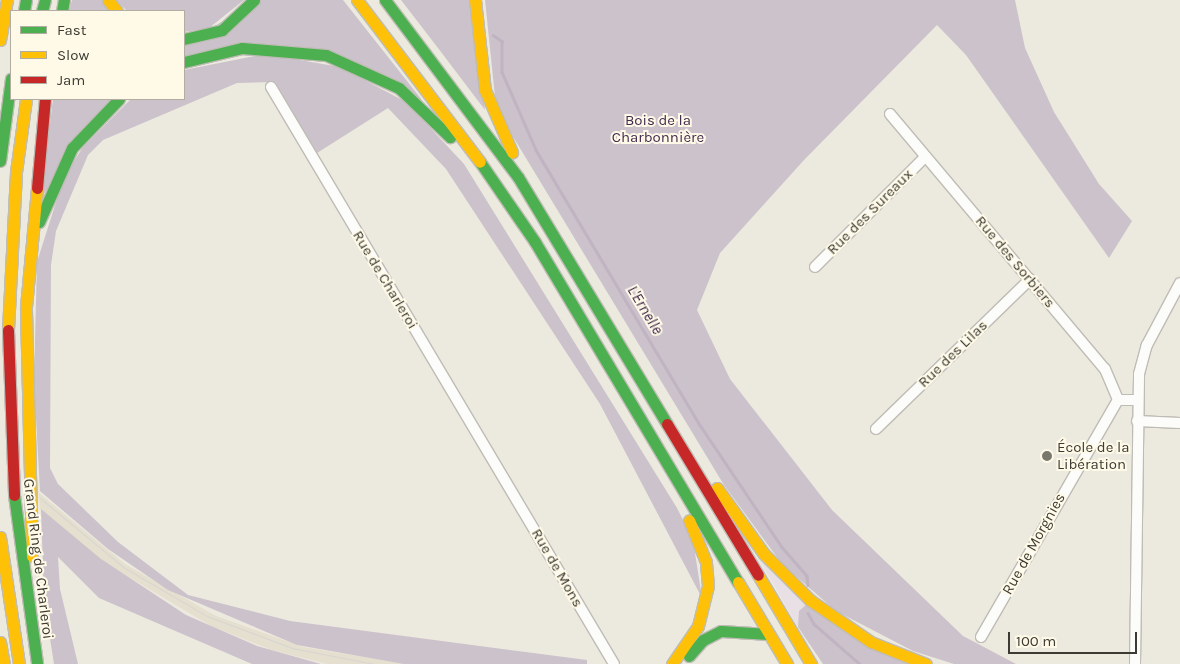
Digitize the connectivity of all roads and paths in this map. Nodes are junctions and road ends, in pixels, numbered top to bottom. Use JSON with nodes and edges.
{"nodes":[{"id":1,"x":7,"y":0,"type":"edge"},
{"id":2,"x":108,"y":0,"type":"edge"},
{"id":3,"x":254,"y":0,"type":"edge"},
{"id":4,"x":358,"y":0,"type":"edge"},
{"id":5,"x":385,"y":0,"type":"edge"},
{"id":6,"x":475,"y":0,"type":"edge"},
{"id":7,"x":116,"y":10,"type":"edge"},
{"id":8,"x":0,"y":40,"type":"edge"},
{"id":9,"x":185,"y":40,"type":"edge"},
{"id":10,"x":185,"y":62,"type":"edge"},
{"id":11,"x":10,"y":86,"type":"edge"},
{"id":12,"x":271,"y":87,"type":"dead end"},
{"id":13,"x":26,"y":100,"type":"edge"},
{"id":14,"x":45,"y":100,"type":"edge"},
{"id":15,"x":118,"y":100,"type":"edge"},
{"id":16,"x":890,"y":114,"type":"dead end"},
{"id":17,"x":926,"y":157,"type":"junction"},
{"id":18,"x":0,"y":160,"type":"edge"},
{"id":19,"x":518,"y":177,"type":"junction"},
{"id":20,"x":492,"y":178,"type":"junction"},
{"id":21,"x":30,"y":252,"type":"junction"},
{"id":22,"x":815,"y":267,"type":"dead end"},
{"id":23,"x":1030,"y":280,"type":"junction"},
{"id":24,"x":1180,"y":283,"type":"edge"},
{"id":25,"x":1118,"y":400,"type":"junction"},
{"id":26,"x":1138,"y":400,"type":"junction"},
{"id":27,"x":662,"y":412,"type":"junction"},
{"id":28,"x":1138,"y":421,"type":"junction"},
{"id":29,"x":1180,"y":423,"type":"edge"},
{"id":30,"x":876,"y":429,"type":"dead end"},
{"id":31,"x":500,"y":472,"type":"joint"},
{"id":32,"x":682,"y":488,"type":"junction"},
{"id":33,"x":0,"y":537,"type":"edge"},
{"id":34,"x":768,"y":634,"type":"junction"},
{"id":35,"x":981,"y":637,"type":"dead end"},
{"id":36,"x":0,"y":642,"type":"edge"},
{"id":37,"x":4,"y":664,"type":"edge"},
{"id":38,"x":19,"y":664,"type":"edge"},
{"id":39,"x":37,"y":664,"type":"edge"},
{"id":40,"x":46,"y":664,"type":"edge"},
{"id":41,"x":614,"y":664,"type":"edge"},
{"id":42,"x":672,"y":664,"type":"edge"},
{"id":43,"x":683,"y":664,"type":"edge"},
{"id":44,"x":787,"y":664,"type":"edge"},
{"id":45,"x":812,"y":664,"type":"edge"},
{"id":46,"x":926,"y":664,"type":"edge"},
{"id":47,"x":1135,"y":664,"type":"edge"}],
"edges":[{"from":1,"to":8,"type":"highway"},
{"from":2,"to":7,"type":"highway"},
{"from":3,"to":9,"type":"highway"},
{"from":4,"to":20,"type":"highway"},
{"from":5,"to":19,"type":"highway"},
{"from":6,"to":19,"type":"highway"},
{"from":10,"to":20,"type":"highway"},
{"from":11,"to":18,"type":"highway"},
{"from":12,"to":31,"type":"street","name":"Rue de Charleroi"},
{"from":13,"to":39,"type":"highway","name":"Grand Ring de Charleroi"},
{"from":14,"to":21,"type":"highway"},
{"from":15,"to":21,"type":"highway"},
{"from":16,"to":17,"type":"street","name":"Rue des Sorbiers"},
{"from":17,"to":22,"type":"street","name":"Rue des Sureaux"},
{"from":17,"to":23,"type":"street","name":"Rue des Sorbiers"},
{"from":19,"to":27,"type":"highway"},
{"from":20,"to":32,"type":"highway"},
{"from":21,"to":40,"type":"highway"},
{"from":23,"to":25,"type":"street","name":"Rue des Sorbiers"},
{"from":23,"to":30,"type":"street","name":"Rue des Lilas"},
{"from":24,"to":26,"type":"street"},
{"from":25,"to":26,"type":"street"},
{"from":25,"to":35,"type":"street","name":"Rue de Morgnies"},
{"from":26,"to":28,"type":"street"},
{"from":27,"to":45,"type":"highway"},
{"from":27,"to":46,"type":"highway"},
{"from":28,"to":29,"type":"street"},
{"from":28,"to":47,"type":"street"},
{"from":31,"to":41,"type":"street","name":"Rue de Mons"},
{"from":32,"to":34,"type":"highway"},
{"from":32,"to":42,"type":"highway"},
{"from":33,"to":38,"type":"highway"},
{"from":34,"to":43,"type":"highway"},
{"from":34,"to":44,"type":"highway"},
{"from":36,"to":37,"type":"highway"}]}
